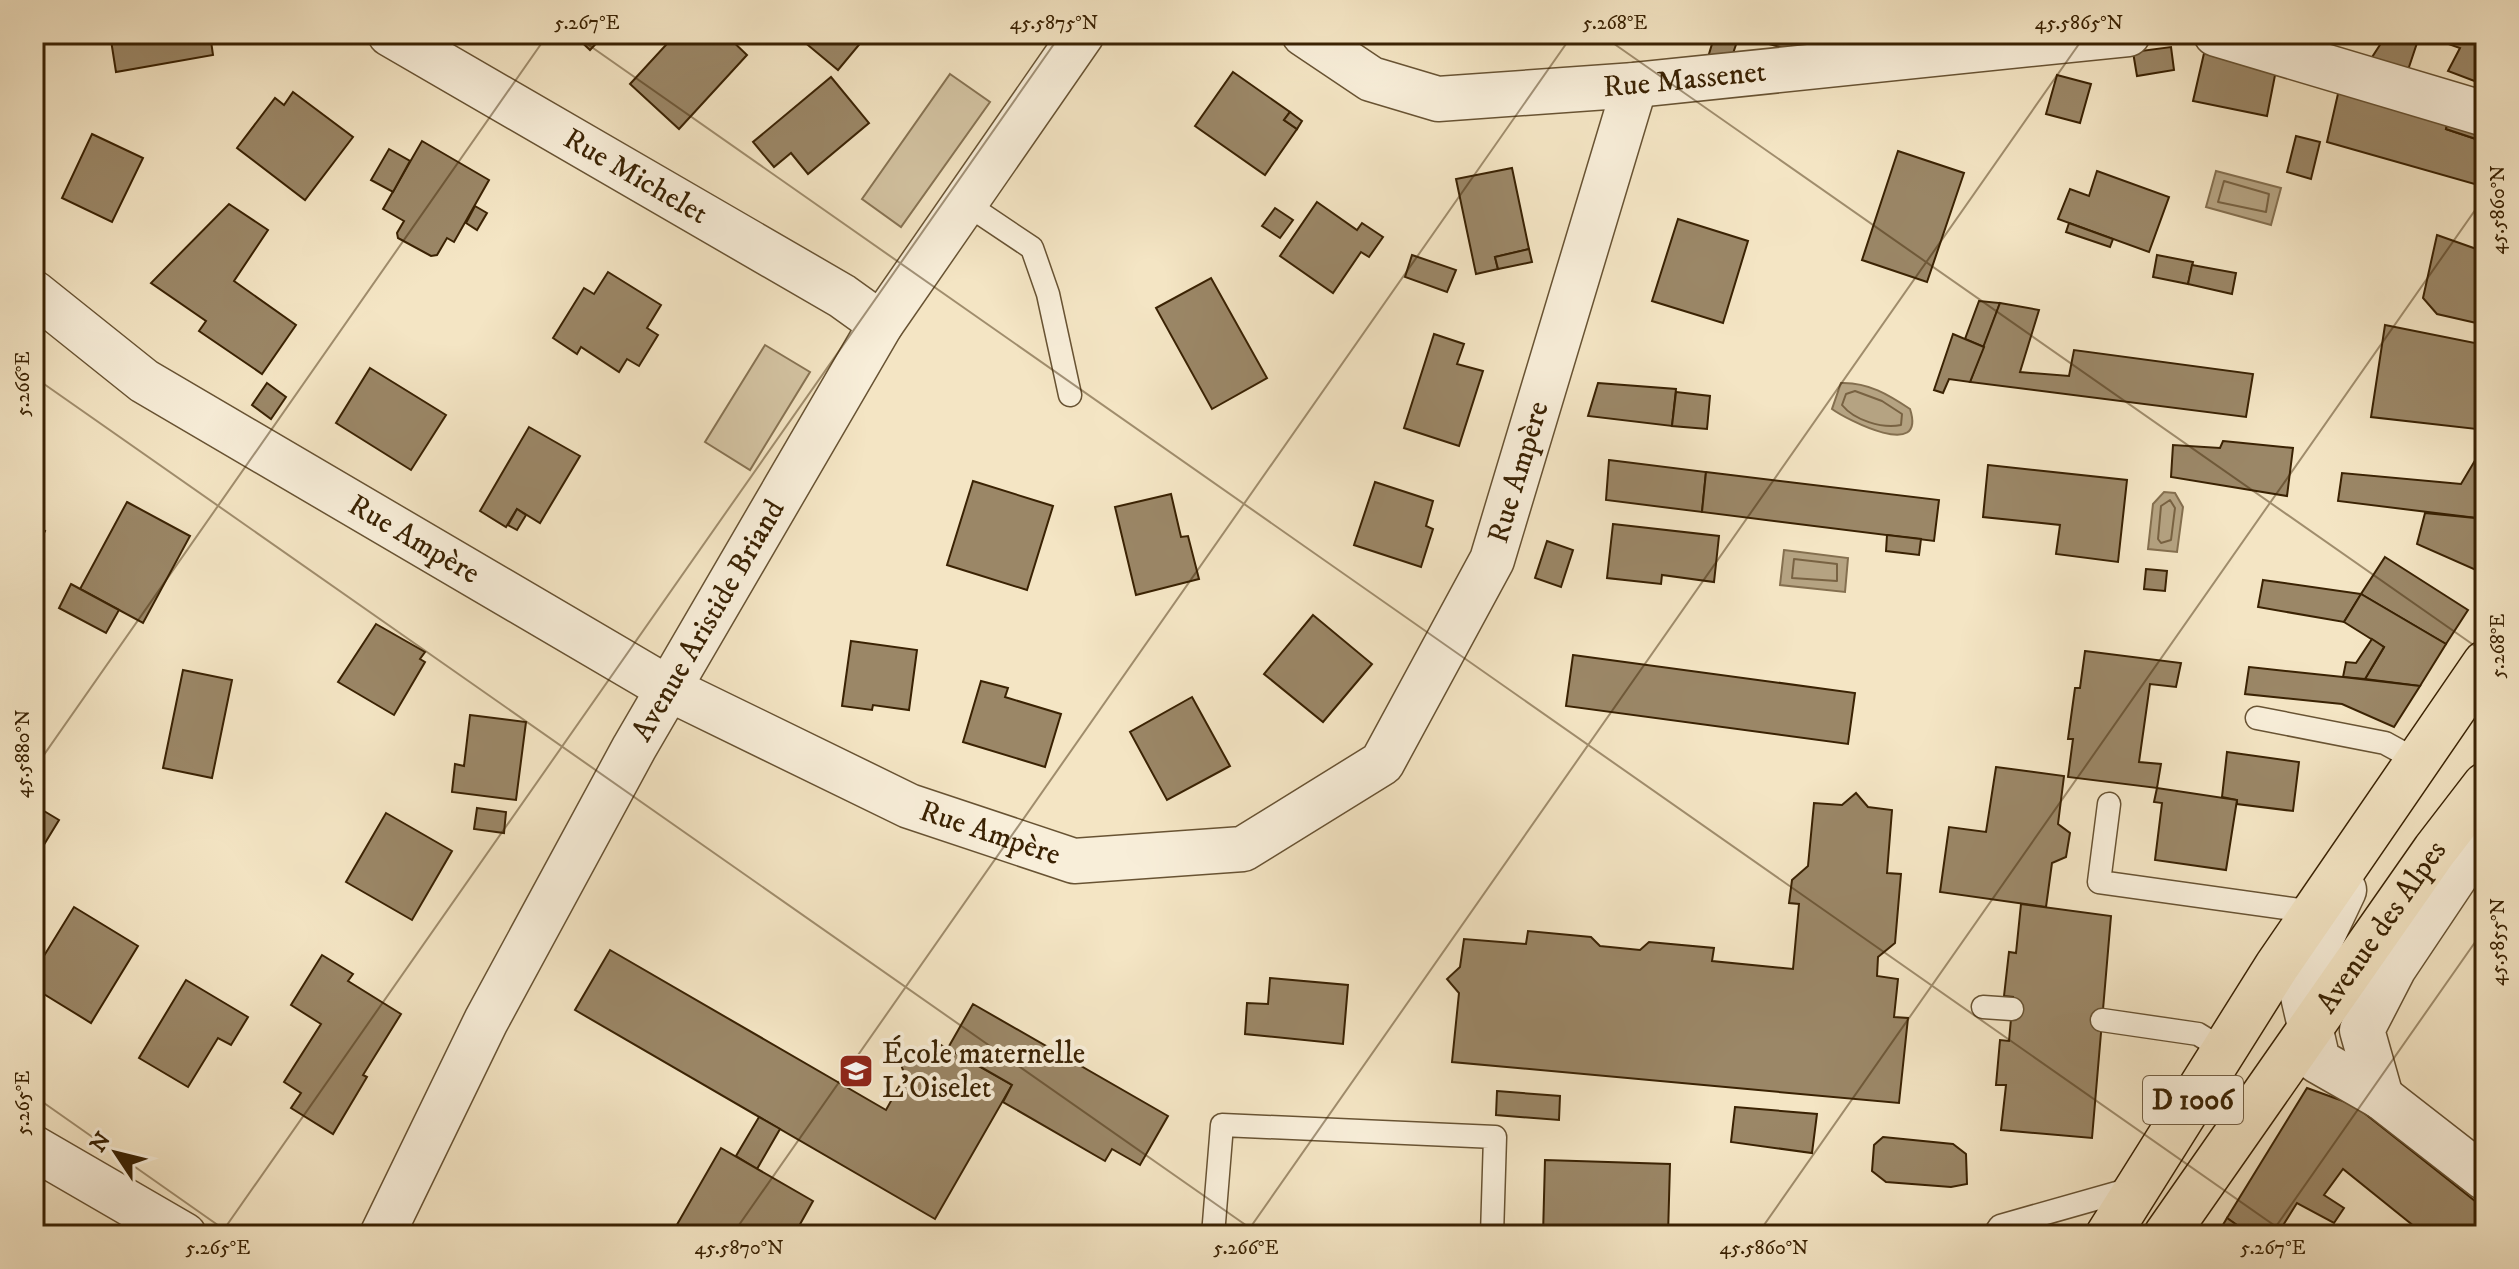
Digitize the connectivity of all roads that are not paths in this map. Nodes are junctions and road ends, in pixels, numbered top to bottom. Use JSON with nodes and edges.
{"nodes":[{"id":1,"x":390,"y":34,"type":"edge"},
{"id":2,"x":1082,"y":34,"type":"edge"},
{"id":3,"x":1304,"y":34,"type":"edge"},
{"id":4,"x":2128,"y":34,"type":"edge"},
{"id":5,"x":2216,"y":34,"type":"edge"},
{"id":6,"x":1635,"y":85,"type":"junction"},
{"id":7,"x":2485,"y":114,"type":"edge"},
{"id":8,"x":962,"y":201,"type":"junction"},
{"id":9,"x":34,"y":293,"type":"edge"},
{"id":10,"x":881,"y":324,"type":"junction"},
{"id":11,"x":1070,"y":395,"type":"dead end"},
{"id":12,"x":2485,"y":663,"type":"edge"},
{"id":13,"x":669,"y":689,"type":"junction"},
{"id":14,"x":2257,"y":718,"type":"dead end"},
{"id":15,"x":2416,"y":760,"type":"junction"},
{"id":16,"x":2485,"y":785,"type":"edge"},
{"id":17,"x":2109,"y":804,"type":"dead end"},
{"id":18,"x":2378,"y":815,"type":"junction"},
{"id":19,"x":2485,"y":818,"type":"edge"},
{"id":20,"x":2314,"y":912,"type":"junction"},
{"id":21,"x":1983,"y":1007,"type":"dead end"},
{"id":22,"x":2012,"y":1009,"type":"dead end"},
{"id":23,"x":2102,"y":1020,"type":"dead end"},
{"id":24,"x":2310,"y":1030,"type":"junction"},
{"id":25,"x":2224,"y":1050,"type":"junction"},
{"id":26,"x":2381,"y":1097,"type":"junction"},
{"id":27,"x":34,"y":1148,"type":"edge"},
{"id":28,"x":2485,"y":1178,"type":"edge"},
{"id":29,"x":2139,"y":1187,"type":"junction"},
{"id":30,"x":184,"y":1235,"type":"edge"},
{"id":31,"x":382,"y":1235,"type":"edge"},
{"id":32,"x":1213,"y":1235,"type":"edge"},
{"id":33,"x":1492,"y":1235,"type":"edge"},
{"id":34,"x":1994,"y":1235,"type":"edge"},
{"id":35,"x":2108,"y":1235,"type":"edge"},
{"id":36,"x":2166,"y":1235,"type":"edge"}],
"edges":[{"from":1,"to":10,"type":"street","name":"Rue Michelet"},
{"from":2,"to":8,"type":"street","name":"Avenue Aristide Briand"},
{"from":3,"to":6,"type":"street","name":"Rue Massenet"},
{"from":4,"to":6,"type":"street","name":"Rue Massenet"},
{"from":5,"to":7,"type":"street"},
{"from":6,"to":13,"type":"street","name":"Rue Ampère"},
{"from":8,"to":10,"type":"street","name":"Avenue Aristide Briand"},
{"from":8,"to":11,"type":"lane"},
{"from":9,"to":13,"type":"street","name":"Rue Ampère"},
{"from":10,"to":13,"type":"street","name":"Avenue Aristide Briand"},
{"from":12,"to":15,"type":"main road","number":"D 1006"},
{"from":13,"to":31,"type":"street","name":"Avenue Aristide Briand"},
{"from":14,"to":15,"type":"lane"},
{"from":15,"to":18,"type":"main road","number":"D 1006"},
{"from":16,"to":24,"type":"main road","name":"Avenue des Alpes","number":"D 1006"},
{"from":17,"to":20,"type":"lane"},
{"from":18,"to":20,"type":"main road","number":"D 1006"},
{"from":18,"to":24,"type":"street"},
{"from":19,"to":26,"type":"street"},
{"from":20,"to":25,"type":"main road","number":"D 1006"},
{"from":21,"to":22,"type":"lane"},
{"from":23,"to":25,"type":"lane"},
{"from":24,"to":26,"type":"street"},
{"from":24,"to":36,"type":"main road","number":"D 1006"},
{"from":25,"to":29,"type":"main road","number":"D 1006"},
{"from":26,"to":28,"type":"street"},
{"from":27,"to":30,"type":"street"},
{"from":29,"to":34,"type":"lane"},
{"from":29,"to":35,"type":"main road","number":"D 1006"},
{"from":32,"to":33,"type":"lane"}]}
